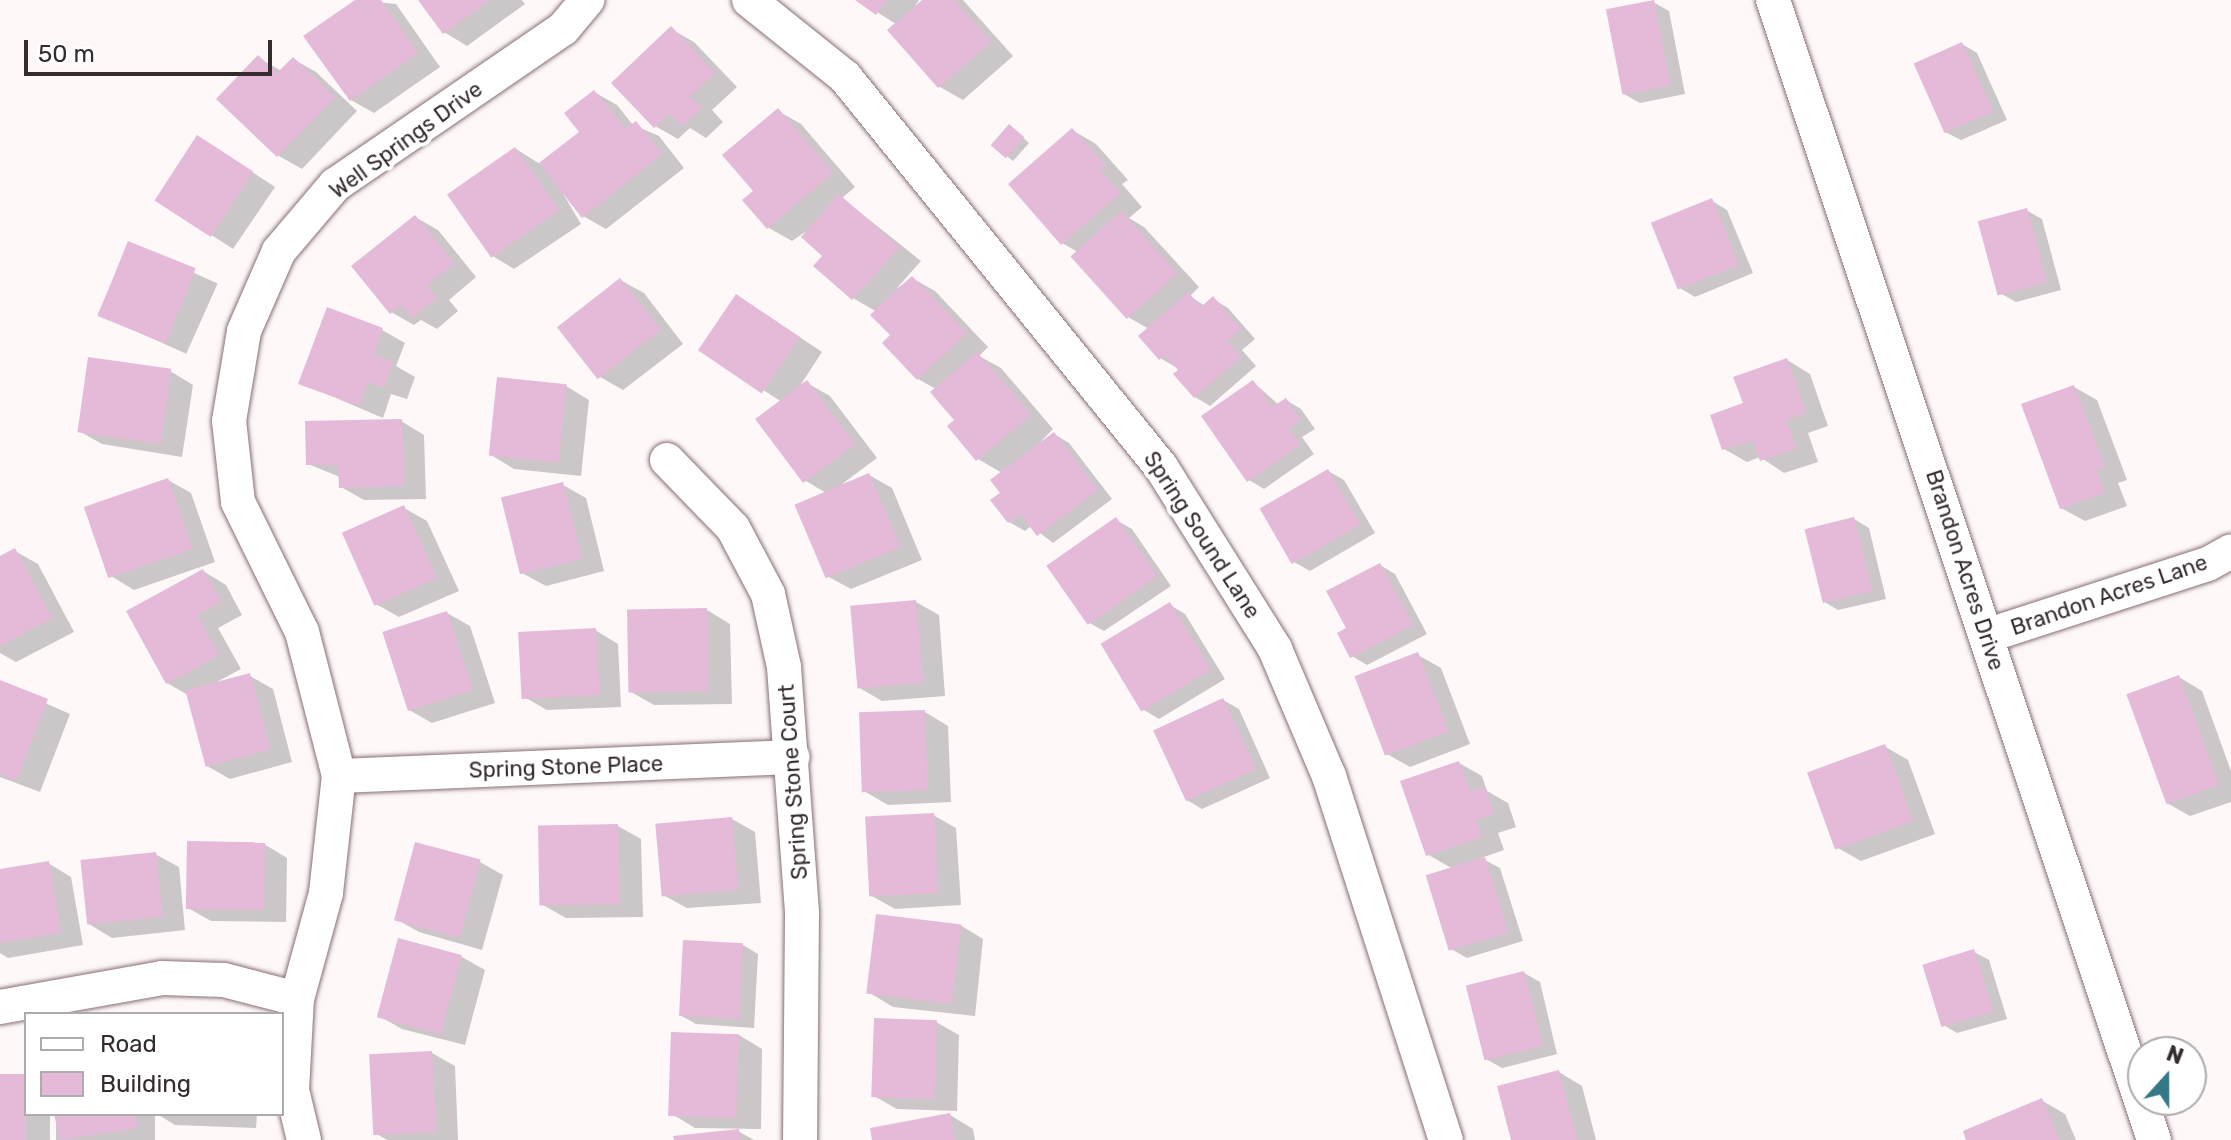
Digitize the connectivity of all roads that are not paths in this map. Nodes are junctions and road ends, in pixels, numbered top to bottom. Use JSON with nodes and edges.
{"nodes":[{"id":1,"x":587,"y":0,"type":"edge"},
{"id":2,"x":749,"y":0,"type":"edge"},
{"id":3,"x":1773,"y":0,"type":"edge"},
{"id":4,"x":667,"y":460,"type":"dead end"},
{"id":5,"x":2231,"y":551,"type":"edge"},
{"id":6,"x":1986,"y":636,"type":"junction"},
{"id":7,"x":793,"y":757,"type":"junction"},
{"id":8,"x":339,"y":776,"type":"junction"},
{"id":9,"x":297,"y":999,"type":"junction"},
{"id":10,"x":0,"y":1007,"type":"edge"},
{"id":11,"x":304,"y":1140,"type":"edge"},
{"id":12,"x":800,"y":1140,"type":"edge"},
{"id":13,"x":1446,"y":1140,"type":"edge"},
{"id":14,"x":2154,"y":1140,"type":"edge"}],
"edges":[{"from":1,"to":8,"type":"street","name":"Well Springs Drive"},
{"from":2,"to":13,"type":"street","name":"Spring Sound Lane"},
{"from":3,"to":6,"type":"street","name":"Brandon Acres Drive"},
{"from":4,"to":7,"type":"street","name":"Spring Stone Court"},
{"from":5,"to":6,"type":"street","name":"Brandon Acres Lane"},
{"from":6,"to":14,"type":"street","name":"Brandon Acres Drive"},
{"from":7,"to":8,"type":"street","name":"Spring Stone Place"},
{"from":7,"to":12,"type":"street","name":"Spring Stone Court"},
{"from":8,"to":9,"type":"street","name":"Well Springs Drive"},
{"from":9,"to":10,"type":"street"},
{"from":9,"to":11,"type":"street","name":"Well Springs Drive"}]}
